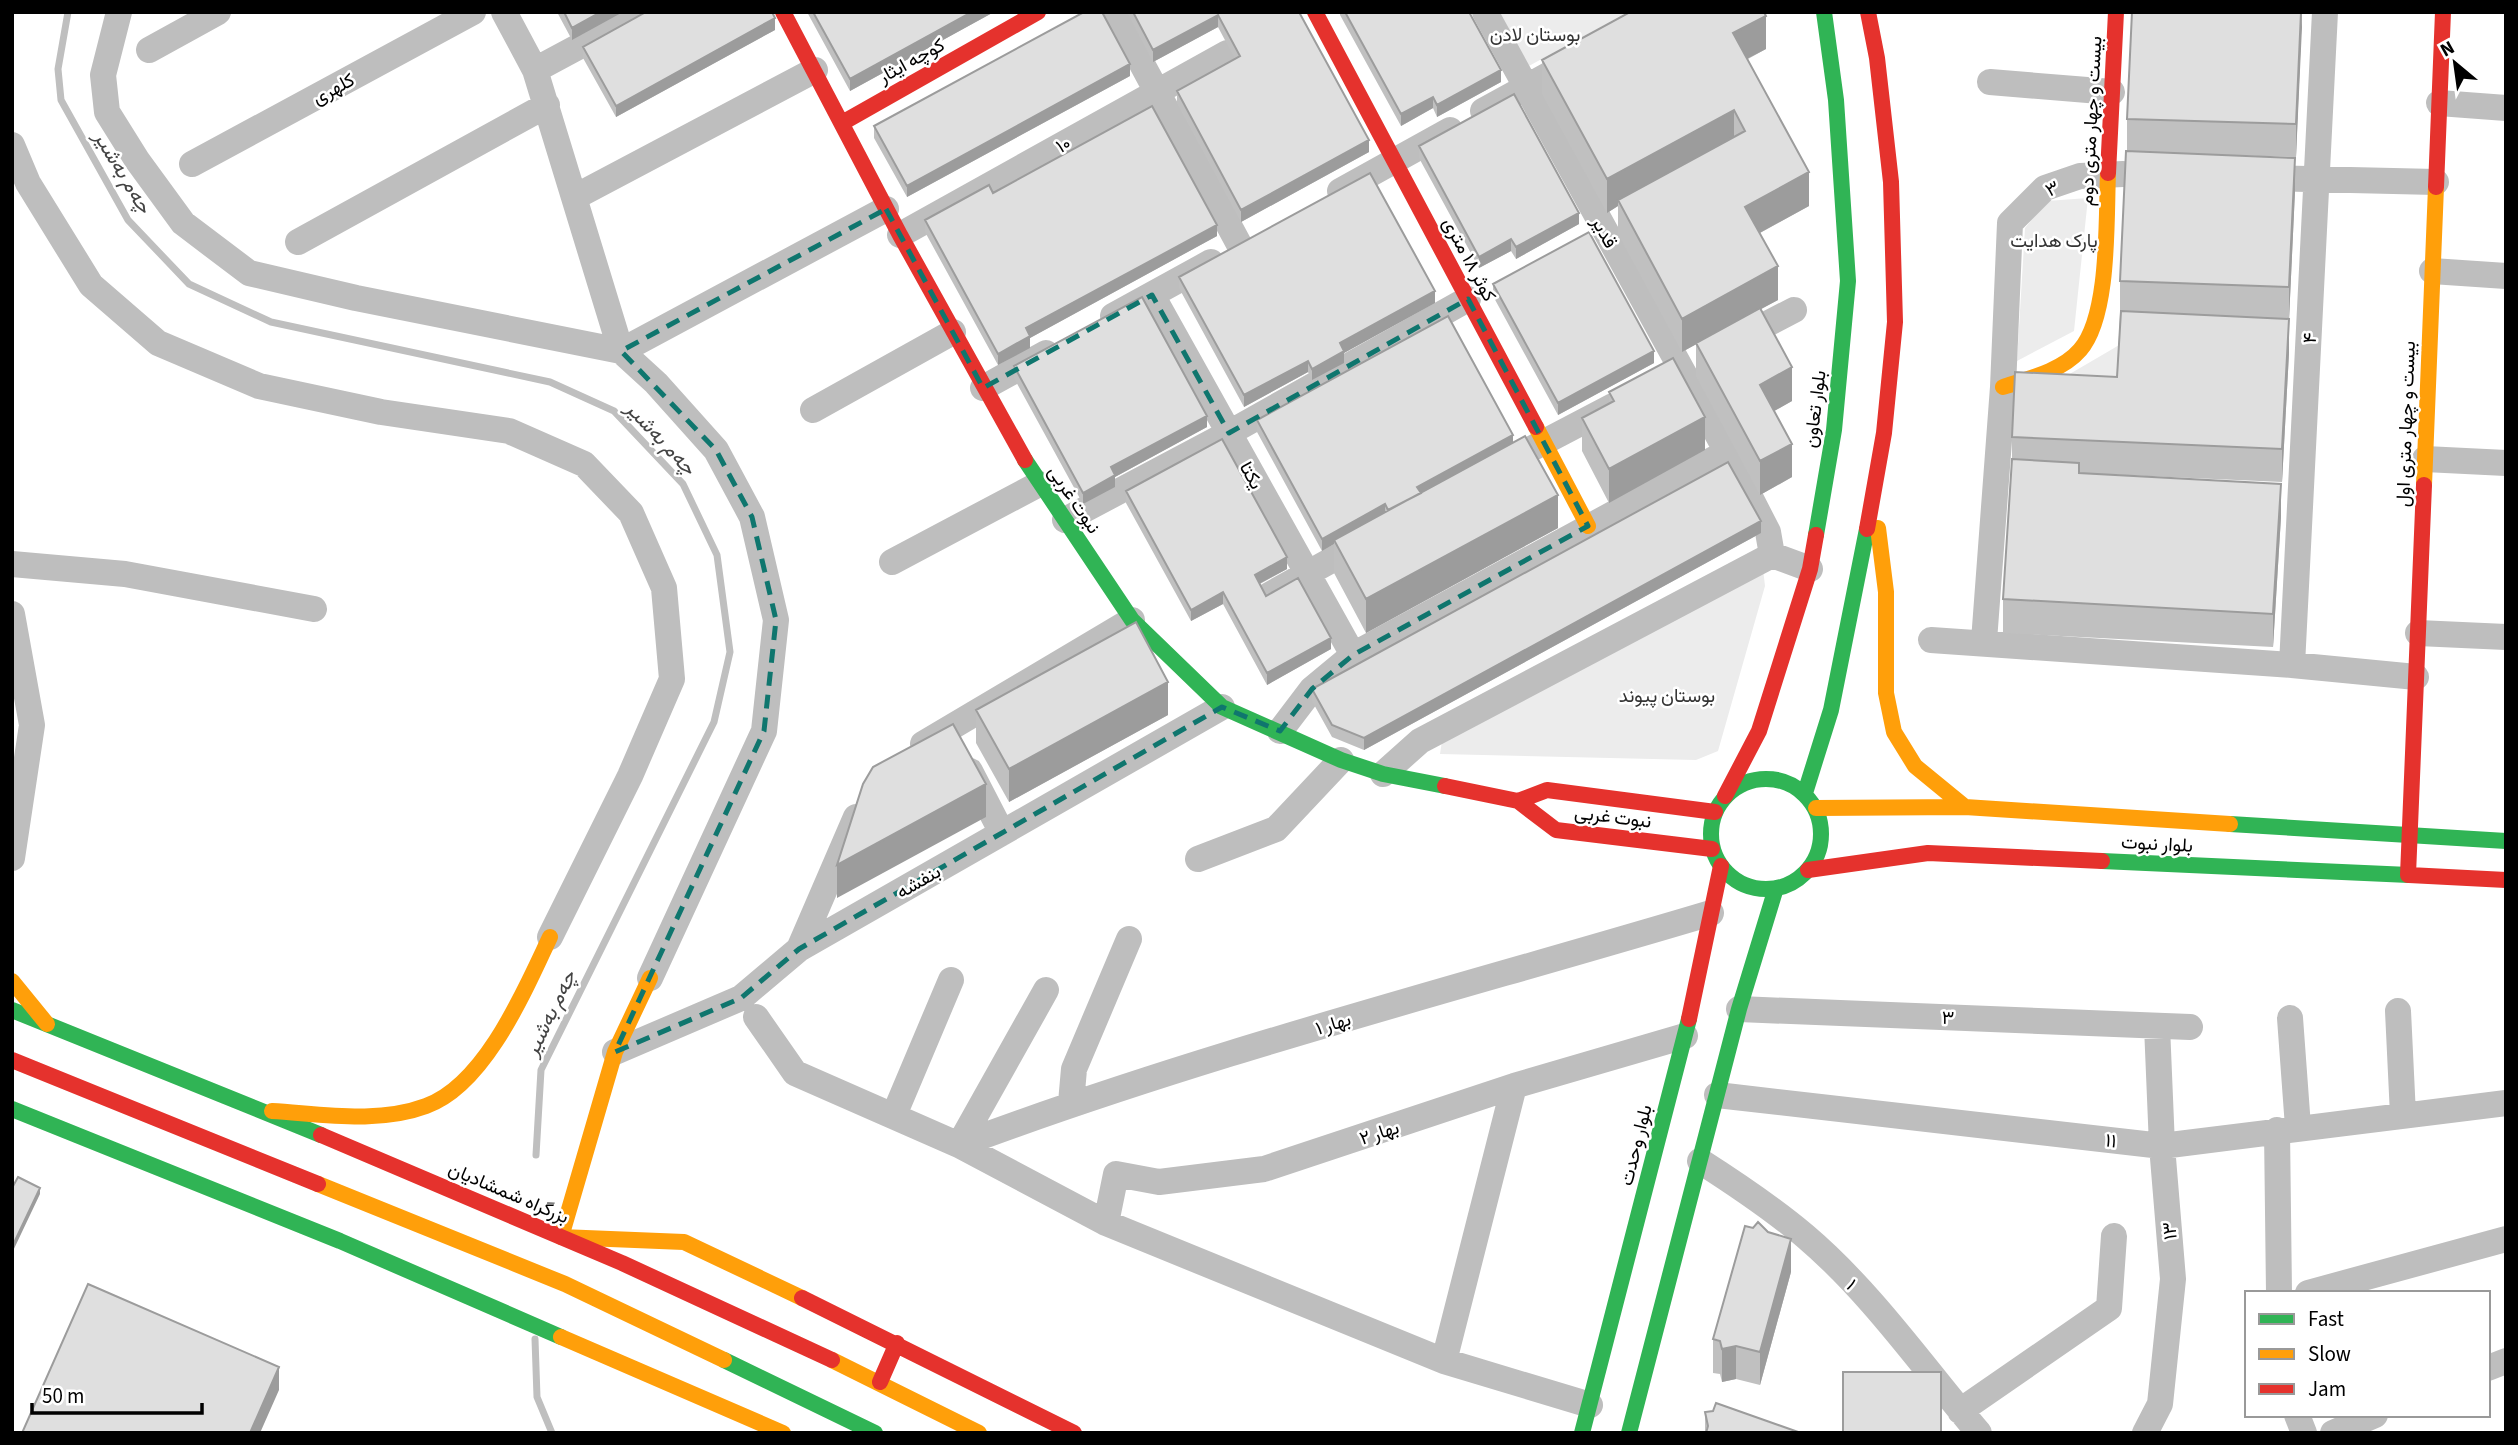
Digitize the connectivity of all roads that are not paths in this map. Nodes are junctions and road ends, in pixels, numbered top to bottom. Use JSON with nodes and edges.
{"nodes":[{"id":1,"x":119,"y":12,"type":"edge"},
{"id":2,"x":218,"y":12,"type":"edge"},
{"id":3,"x":473,"y":12,"type":"edge"},
{"id":4,"x":504,"y":12,"type":"edge"},
{"id":5,"x":643,"y":12,"type":"edge"},
{"id":6,"x":783,"y":12,"type":"edge"},
{"id":7,"x":1038,"y":12,"type":"edge"},
{"id":8,"x":1114,"y":12,"type":"edge"},
{"id":9,"x":1315,"y":12,"type":"edge"},
{"id":10,"x":1485,"y":12,"type":"edge"},
{"id":11,"x":1824,"y":12,"type":"edge"},
{"id":12,"x":1868,"y":12,"type":"edge"},
{"id":13,"x":2116,"y":12,"type":"edge"},
{"id":14,"x":2325,"y":12,"type":"edge"},
{"id":15,"x":2443,"y":12,"type":"edge"},
{"id":16,"x":149,"y":50,"type":"dead end"},
{"id":17,"x":1595,"y":50,"type":"edge"},
{"id":18,"x":1227,"y":53,"type":"dead end"},
{"id":19,"x":535,"y":70,"type":"junction"},
{"id":20,"x":815,"y":71,"type":"junction"},
{"id":21,"x":1990,"y":82,"type":"dead end"},
{"id":22,"x":1528,"y":87,"type":"junction"},
{"id":23,"x":2112,"y":92,"type":"junction"},
{"id":24,"x":1155,"y":93,"type":"junction"},
{"id":25,"x":2439,"y":103,"type":"junction"},
{"id":26,"x":547,"y":105,"type":"junction"},
{"id":27,"x":2506,"y":108,"type":"edge"},
{"id":28,"x":842,"y":123,"type":"junction"},
{"id":29,"x":12,"y":145,"type":"edge"},
{"id":30,"x":1395,"y":160,"type":"junction"},
{"id":31,"x":192,"y":164,"type":"dead end"},
{"id":32,"x":2108,"y":174,"type":"junction"},
{"id":33,"x":2150,"y":175,"type":"edge"},
{"id":34,"x":2233,"y":177,"type":"edge"},
{"id":35,"x":2315,"y":179,"type":"junction"},
{"id":36,"x":2436,"y":182,"type":"junction"},
{"id":37,"x":575,"y":197,"type":"junction"},
{"id":38,"x":1323,"y":200,"type":"edge"},
{"id":39,"x":886,"y":209,"type":"junction"},
{"id":40,"x":1627,"y":215,"type":"edge"},
{"id":41,"x":1603,"y":228,"type":"junction"},
{"id":42,"x":1264,"y":233,"type":"edge"},
{"id":43,"x":900,"y":235,"type":"junction"},
{"id":44,"x":298,"y":242,"type":"dead end"},
{"id":45,"x":1240,"y":246,"type":"junction"},
{"id":46,"x":2432,"y":271,"type":"junction"},
{"id":47,"x":2506,"y":276,"type":"edge"},
{"id":48,"x":1152,"y":295,"type":"junction"},
{"id":49,"x":1468,"y":299,"type":"junction"},
{"id":50,"x":1794,"y":310,"type":"dead end"},
{"id":51,"x":2092,"y":324,"type":"junction"},
{"id":52,"x":2119,"y":326,"type":"edge"},
{"id":53,"x":1091,"y":328,"type":"edge"},
{"id":54,"x":953,"y":332,"type":"junction"},
{"id":55,"x":2282,"y":336,"type":"edge"},
{"id":56,"x":2309,"y":337,"type":"junction"},
{"id":57,"x":1067,"y":342,"type":"edge"},
{"id":58,"x":621,"y":351,"type":"junction"},
{"id":59,"x":1679,"y":371,"type":"junction"},
{"id":60,"x":2003,"y":387,"type":"junction"},
{"id":61,"x":983,"y":388,"type":"junction"},
{"id":62,"x":813,"y":410,"type":"dead end"},
{"id":63,"x":1229,"y":433,"type":"junction"},
{"id":64,"x":1544,"y":443,"type":"junction"},
{"id":65,"x":1727,"y":452,"type":"junction"},
{"id":66,"x":2425,"y":459,"type":"junction"},
{"id":67,"x":1508,"y":462,"type":"edge"},
{"id":68,"x":2506,"y":463,"type":"edge"},
{"id":69,"x":1997,"y":481,"type":"junction"},
{"id":70,"x":2024,"y":483,"type":"edge"},
{"id":71,"x":1039,"y":484,"type":"junction"},
{"id":72,"x":1874,"y":494,"type":"junction"},
{"id":73,"x":2273,"y":497,"type":"edge"},
{"id":74,"x":2300,"y":498,"type":"junction"},
{"id":75,"x":1065,"y":520,"type":"junction"},
{"id":76,"x":1588,"y":526,"type":"junction"},
{"id":77,"x":1390,"y":528,"type":"edge"},
{"id":78,"x":1772,"y":555,"type":"junction"},
{"id":79,"x":892,"y":562,"type":"dead end"},
{"id":80,"x":12,"y":564,"type":"edge"},
{"id":81,"x":1810,"y":569,"type":"junction"},
{"id":82,"x":1307,"y":573,"type":"junction"},
{"id":83,"x":1268,"y":596,"type":"edge"},
{"id":84,"x":314,"y":609,"type":"dead end"},
{"id":85,"x":12,"y":614,"type":"edge"},
{"id":86,"x":1132,"y":620,"type":"junction"},
{"id":87,"x":2418,"y":633,"type":"junction"},
{"id":88,"x":2506,"y":637,"type":"edge"},
{"id":89,"x":1931,"y":640,"type":"dead end"},
{"id":90,"x":1984,"y":641,"type":"junction"},
{"id":91,"x":1353,"y":655,"type":"junction"},
{"id":92,"x":2292,"y":664,"type":"junction"},
{"id":93,"x":2416,"y":677,"type":"junction"},
{"id":94,"x":1222,"y":707,"type":"junction"},
{"id":95,"x":948,"y":730,"type":"junction"},
{"id":96,"x":1280,"y":731,"type":"junction"},
{"id":97,"x":906,"y":754,"type":"edge"},
{"id":98,"x":1341,"y":761,"type":"junction"},
{"id":99,"x":1383,"y":774,"type":"junction"},
{"id":100,"x":1805,"y":793,"type":"junction"},
{"id":101,"x":1725,"y":796,"type":"junction"},
{"id":102,"x":864,"y":797,"type":"edge"},
{"id":103,"x":1518,"y":801,"type":"junction"},
{"id":104,"x":1965,"y":807,"type":"junction"},
{"id":105,"x":1816,"y":808,"type":"junction"},
{"id":106,"x":1715,"y":811,"type":"junction"},
{"id":107,"x":1002,"y":833,"type":"junction"},
{"id":108,"x":2410,"y":837,"type":"junction"},
{"id":109,"x":2506,"y":841,"type":"edge"},
{"id":110,"x":1712,"y":849,"type":"junction"},
{"id":111,"x":12,"y":858,"type":"edge"},
{"id":112,"x":1198,"y":859,"type":"dead end"},
{"id":113,"x":1721,"y":866,"type":"junction"},
{"id":114,"x":1808,"y":870,"type":"junction"},
{"id":115,"x":2408,"y":875,"type":"junction"},
{"id":116,"x":2506,"y":880,"type":"edge"},
{"id":117,"x":1776,"y":888,"type":"junction"},
{"id":118,"x":1711,"y":914,"type":"junction"},
{"id":119,"x":550,"y":937,"type":"joint"},
{"id":120,"x":1129,"y":939,"type":"dead end"},
{"id":121,"x":799,"y":949,"type":"junction"},
{"id":122,"x":650,"y":978,"type":"joint"},
{"id":123,"x":951,"y":980,"type":"dead end"},
{"id":124,"x":12,"y":981,"type":"edge"},
{"id":125,"x":1046,"y":990,"type":"dead end"},
{"id":126,"x":1739,"y":1009,"type":"junction"},
{"id":127,"x":12,"y":1010,"type":"edge"},
{"id":128,"x":2398,"y":1011,"type":"dead end"},
{"id":129,"x":756,"y":1017,"type":"dead end"},
{"id":130,"x":2290,"y":1018,"type":"dead end"},
{"id":131,"x":47,"y":1024,"type":"junction"},
{"id":132,"x":2157,"y":1026,"type":"junction"},
{"id":133,"x":2190,"y":1027,"type":"dead end"},
{"id":134,"x":1685,"y":1036,"type":"junction"},
{"id":135,"x":615,"y":1052,"type":"junction"},
{"id":136,"x":12,"y":1060,"type":"edge"},
{"id":137,"x":1514,"y":1086,"type":"junction"},
{"id":138,"x":1717,"y":1095,"type":"junction"},
{"id":139,"x":2506,"y":1102,"type":"edge"},
{"id":140,"x":1071,"y":1103,"type":"junction"},
{"id":141,"x":12,"y":1109,"type":"edge"},
{"id":142,"x":266,"y":1110,"type":"junction"},
{"id":143,"x":894,"y":1115,"type":"junction"},
{"id":144,"x":2403,"y":1115,"type":"junction"},
{"id":145,"x":2288,"y":1128,"type":"junction"},
{"id":146,"x":959,"y":1145,"type":"junction"},
{"id":147,"x":2162,"y":1146,"type":"junction"},
{"id":148,"x":1700,"y":1161,"type":"junction"},
{"id":149,"x":1106,"y":1223,"type":"junction"},
{"id":150,"x":2114,"y":1236,"type":"dead end"},
{"id":151,"x":561,"y":1237,"type":"junction"},
{"id":152,"x":2506,"y":1239,"type":"edge"},
{"id":153,"x":2279,"y":1291,"type":"edge"},
{"id":154,"x":2315,"y":1291,"type":"edge"},
{"id":155,"x":897,"y":1343,"type":"junction"},
{"id":156,"x":1444,"y":1361,"type":"junction"},
{"id":157,"x":880,"y":1382,"type":"junction"},
{"id":158,"x":1590,"y":1405,"type":"junction"},
{"id":159,"x":1960,"y":1411,"type":"junction"},
{"id":160,"x":2370,"y":1417,"type":"edge"},
{"id":161,"x":783,"y":1433,"type":"edge"},
{"id":162,"x":875,"y":1433,"type":"edge"},
{"id":163,"x":979,"y":1433,"type":"edge"},
{"id":164,"x":1074,"y":1433,"type":"edge"},
{"id":165,"x":1582,"y":1433,"type":"edge"},
{"id":166,"x":1629,"y":1433,"type":"edge"},
{"id":167,"x":1979,"y":1433,"type":"edge"},
{"id":168,"x":2145,"y":1433,"type":"edge"},
{"id":169,"x":2333,"y":1433,"type":"edge"}],
"edges":[{"from":1,"to":58,"type":"street"},
{"from":2,"to":16,"type":"street"},
{"from":3,"to":31,"type":"street","name":"کلهری"},
{"from":4,"to":19,"type":"street"},
{"from":5,"to":19,"type":"street"},
{"from":6,"to":20,"type":"main road","name":"نبوت غربی"},
{"from":7,"to":28,"type":"main road","name":"کوچه ایثار"},
{"from":8,"to":24,"type":"street"},
{"from":9,"to":30,"type":"main road","name":"کوثر ۱۸ متری"},
{"from":10,"to":22,"type":"street","name":"قدیر"},
{"from":11,"to":81,"type":"main road","name":"بلوار تعاون"},
{"from":12,"to":72,"type":"main road"},
{"from":13,"to":23,"type":"main road","name":"بیست و چهار متری دوم"},
{"from":14,"to":35,"type":"street","name":"۴"},
{"from":15,"to":25,"type":"main road","name":"بیست و چهار متری اول"},
{"from":17,"to":22,"type":"street"},
{"from":18,"to":24,"type":"street","name":"۱۰"},
{"from":19,"to":26,"type":"street"},
{"from":20,"to":28,"type":"main road","name":"نبوت غربی"},
{"from":20,"to":37,"type":"street"},
{"from":21,"to":23,"type":"street"},
{"from":22,"to":30,"type":"street"},
{"from":22,"to":41,"type":"street","name":"قدیر"},
{"from":23,"to":32,"type":"main road","name":"بیست و چهار متری دوم"},
{"from":24,"to":43,"type":"street","name":"۱۰"},
{"from":24,"to":45,"type":"street"},
{"from":25,"to":27,"type":"street"},
{"from":25,"to":36,"type":"main road","name":"بیست و چهار متری اول"},
{"from":26,"to":37,"type":"street"},
{"from":26,"to":44,"type":"street"},
{"from":28,"to":39,"type":"main road","name":"نبوت غربی"},
{"from":29,"to":119,"type":"street"},
{"from":30,"to":38,"type":"street"},
{"from":30,"to":49,"type":"main road","name":"کوثر ۱۸ متری"},
{"from":32,"to":33,"type":"street","name":"۳"},
{"from":32,"to":51,"type":"main road","name":"بیست و چهار متری دوم"},
{"from":32,"to":60,"type":"street","name":"۳"},
{"from":34,"to":35,"type":"street"},
{"from":35,"to":36,"type":"street"},
{"from":35,"to":56,"type":"street","name":"۴"},
{"from":36,"to":46,"type":"main road","name":"بیست و چهار متری اول"},
{"from":37,"to":58,"type":"street"},
{"from":39,"to":43,"type":"main road","name":"نبوت غربی"},
{"from":39,"to":58,"type":"street"},
{"from":40,"to":41,"type":"street"},
{"from":41,"to":59,"type":"street","name":"قدیر"},
{"from":42,"to":45,"type":"street"},
{"from":43,"to":54,"type":"main road","name":"نبوت غربی"},
{"from":45,"to":48,"type":"street"},
{"from":46,"to":47,"type":"street"},
{"from":46,"to":66,"type":"main road","name":"بیست و چهار متری اول"},
{"from":48,"to":53,"type":"street"},
{"from":48,"to":63,"type":"street","name":"یکتا"},
{"from":49,"to":63,"type":"street"},
{"from":49,"to":64,"type":"main road","name":"کوثر ۱۸ متری"},
{"from":50,"to":59,"type":"street"},
{"from":51,"to":52,"type":"street"},
{"from":51,"to":60,"type":"main road","name":"بیست و چهار متری دوم"},
{"from":54,"to":61,"type":"main road","name":"نبوت غربی"},
{"from":54,"to":62,"type":"street"},
{"from":55,"to":56,"type":"street"},
{"from":56,"to":74,"type":"street","name":"۴"},
{"from":57,"to":61,"type":"street"},
{"from":58,"to":122,"type":"street"},
{"from":59,"to":64,"type":"street"},
{"from":59,"to":65,"type":"street","name":"قدیر"},
{"from":60,"to":69,"type":"street","name":"۳"},
{"from":61,"to":71,"type":"main road","name":"نبوت غربی"},
{"from":63,"to":75,"type":"street"},
{"from":63,"to":82,"type":"street","name":"یکتا"},
{"from":64,"to":67,"type":"street"},
{"from":64,"to":76,"type":"main road","name":"کوثر ۱۸ متری"},
{"from":65,"to":76,"type":"street"},
{"from":65,"to":78,"type":"street","name":"قدیر"},
{"from":66,"to":68,"type":"street"},
{"from":66,"to":87,"type":"main road","name":"بیست و چهار متری اول"},
{"from":69,"to":70,"type":"street"},
{"from":69,"to":90,"type":"street","name":"۳"},
{"from":71,"to":75,"type":"main road","name":"نبوت غربی"},
{"from":71,"to":79,"type":"street"},
{"from":72,"to":100,"type":"main road"},
{"from":72,"to":104,"type":"main road"},
{"from":73,"to":74,"type":"street"},
{"from":74,"to":92,"type":"street","name":"۴"},
{"from":75,"to":86,"type":"main road","name":"نبوت غربی"},
{"from":76,"to":91,"type":"street"},
{"from":77,"to":82,"type":"street"},
{"from":78,"to":81,"type":"street"},
{"from":78,"to":99,"type":"street"},
{"from":80,"to":84,"type":"street"},
{"from":81,"to":101,"type":"main road","name":"بلوار تعاون"},
{"from":82,"to":83,"type":"street"},
{"from":82,"to":91,"type":"street","name":"یکتا"},
{"from":85,"to":111,"type":"street"},
{"from":86,"to":94,"type":"main road","name":"نبوت غربی"},
{"from":86,"to":95,"type":"street"},
{"from":87,"to":88,"type":"street"},
{"from":87,"to":93,"type":"main road","name":"بیست و چهار متری اول"},
{"from":89,"to":90,"type":"street"},
{"from":90,"to":92,"type":"street"},
{"from":91,"to":96,"type":"street"},
{"from":92,"to":93,"type":"street"},
{"from":93,"to":108,"type":"main road","name":"بیست و چهار متری اول"},
{"from":94,"to":96,"type":"main road","name":"نبوت غربی"},
{"from":94,"to":107,"type":"street","name":"بنفشه"},
{"from":95,"to":97,"type":"street"},
{"from":95,"to":107,"type":"street"},
{"from":96,"to":98,"type":"main road","name":"نبوت غربی"},
{"from":98,"to":99,"type":"main road","name":"نبوت غربی"},
{"from":98,"to":112,"type":"street"},
{"from":99,"to":103,"type":"main road","name":"نبوت غربی"},
{"from":100,"to":101,"type":"main road"},
{"from":100,"to":105,"type":"main road"},
{"from":101,"to":106,"type":"main road"},
{"from":102,"to":121,"type":"street"},
{"from":103,"to":106,"type":"main road","name":"نبوت غربی"},
{"from":103,"to":110,"type":"main road","name":"نبوت غربی"},
{"from":104,"to":105,"type":"main road","name":"بلوار نبوت"},
{"from":104,"to":108,"type":"main road","name":"بلوار نبوت"},
{"from":105,"to":114,"type":"main road"},
{"from":106,"to":110,"type":"main road"},
{"from":107,"to":121,"type":"street","name":"بنفشه"},
{"from":108,"to":109,"type":"main road","name":"بلوار نبوت"},
{"from":108,"to":115,"type":"main road","name":"بیست و چهار متری اول"},
{"from":110,"to":113,"type":"main road"},
{"from":113,"to":117,"type":"main road"},
{"from":113,"to":118,"type":"main road","name":"بلوار وحدت"},
{"from":114,"to":115,"type":"main road","name":"بلوار نبوت"},
{"from":114,"to":117,"type":"main road"},
{"from":115,"to":116,"type":"main road","name":"بلوار نبوت"},
{"from":117,"to":126,"type":"main road"},
{"from":118,"to":134,"type":"main road","name":"بلوار وحدت"},
{"from":118,"to":140,"type":"street","name":"بهار ۱"},
{"from":119,"to":142,"type":"main road"},
{"from":120,"to":140,"type":"street"},
{"from":121,"to":135,"type":"street","name":"بنفشه"},
{"from":122,"to":135,"type":"main road"},
{"from":123,"to":143,"type":"street"},
{"from":124,"to":131,"type":"main road"},
{"from":125,"to":146,"type":"street"},
{"from":126,"to":132,"type":"street","name":"۳"},
{"from":126,"to":138,"type":"main road"},
{"from":127,"to":131,"type":"main road","name":"بزرگراه شمشادیان"},
{"from":128,"to":144,"type":"street"},
{"from":129,"to":143,"type":"street"},
{"from":130,"to":145,"type":"street"},
{"from":131,"to":142,"type":"main road","name":"بزرگراه شمشادیان"},
{"from":132,"to":133,"type":"street","name":"۳"},
{"from":132,"to":147,"type":"street","name":"۱۳"},
{"from":134,"to":137,"type":"street","name":"بهار ۲"},
{"from":134,"to":158,"type":"main road","name":"بلوار وحدت"},
{"from":135,"to":151,"type":"main road"},
{"from":136,"to":162,"type":"main road"},
{"from":137,"to":149,"type":"street","name":"بهار ۲"},
{"from":137,"to":156,"type":"street"},
{"from":138,"to":147,"type":"street","name":"۱۱"},
{"from":138,"to":148,"type":"main road"},
{"from":139,"to":144,"type":"street","name":"۱۱"},
{"from":140,"to":146,"type":"street","name":"بهار ۱"},
{"from":141,"to":161,"type":"main road"},
{"from":142,"to":151,"type":"main road","name":"بزرگراه شمشادیان"},
{"from":143,"to":146,"type":"street"},
{"from":144,"to":145,"type":"street","name":"۱۱"},
{"from":145,"to":147,"type":"street","name":"۱۱"},
{"from":145,"to":153,"type":"street"},
{"from":146,"to":149,"type":"street"},
{"from":147,"to":168,"type":"street","name":"۱۳"},
{"from":148,"to":159,"type":"street","name":"۱"},
{"from":148,"to":166,"type":"main road"},
{"from":149,"to":156,"type":"street"},
{"from":150,"to":159,"type":"street"},
{"from":151,"to":155,"type":"main road"},
{"from":151,"to":157,"type":"main road","name":"بزرگراه شمشادیان"},
{"from":152,"to":154,"type":"street"},
{"from":155,"to":157,"type":"main road"},
{"from":155,"to":164,"type":"main road"},
{"from":156,"to":158,"type":"street"},
{"from":157,"to":163,"type":"main road","name":"بزرگراه شمشادیان"},
{"from":158,"to":165,"type":"main road","name":"بلوار وحدت"},
{"from":159,"to":167,"type":"street","name":"۱"},
{"from":160,"to":169,"type":"street"}]}
